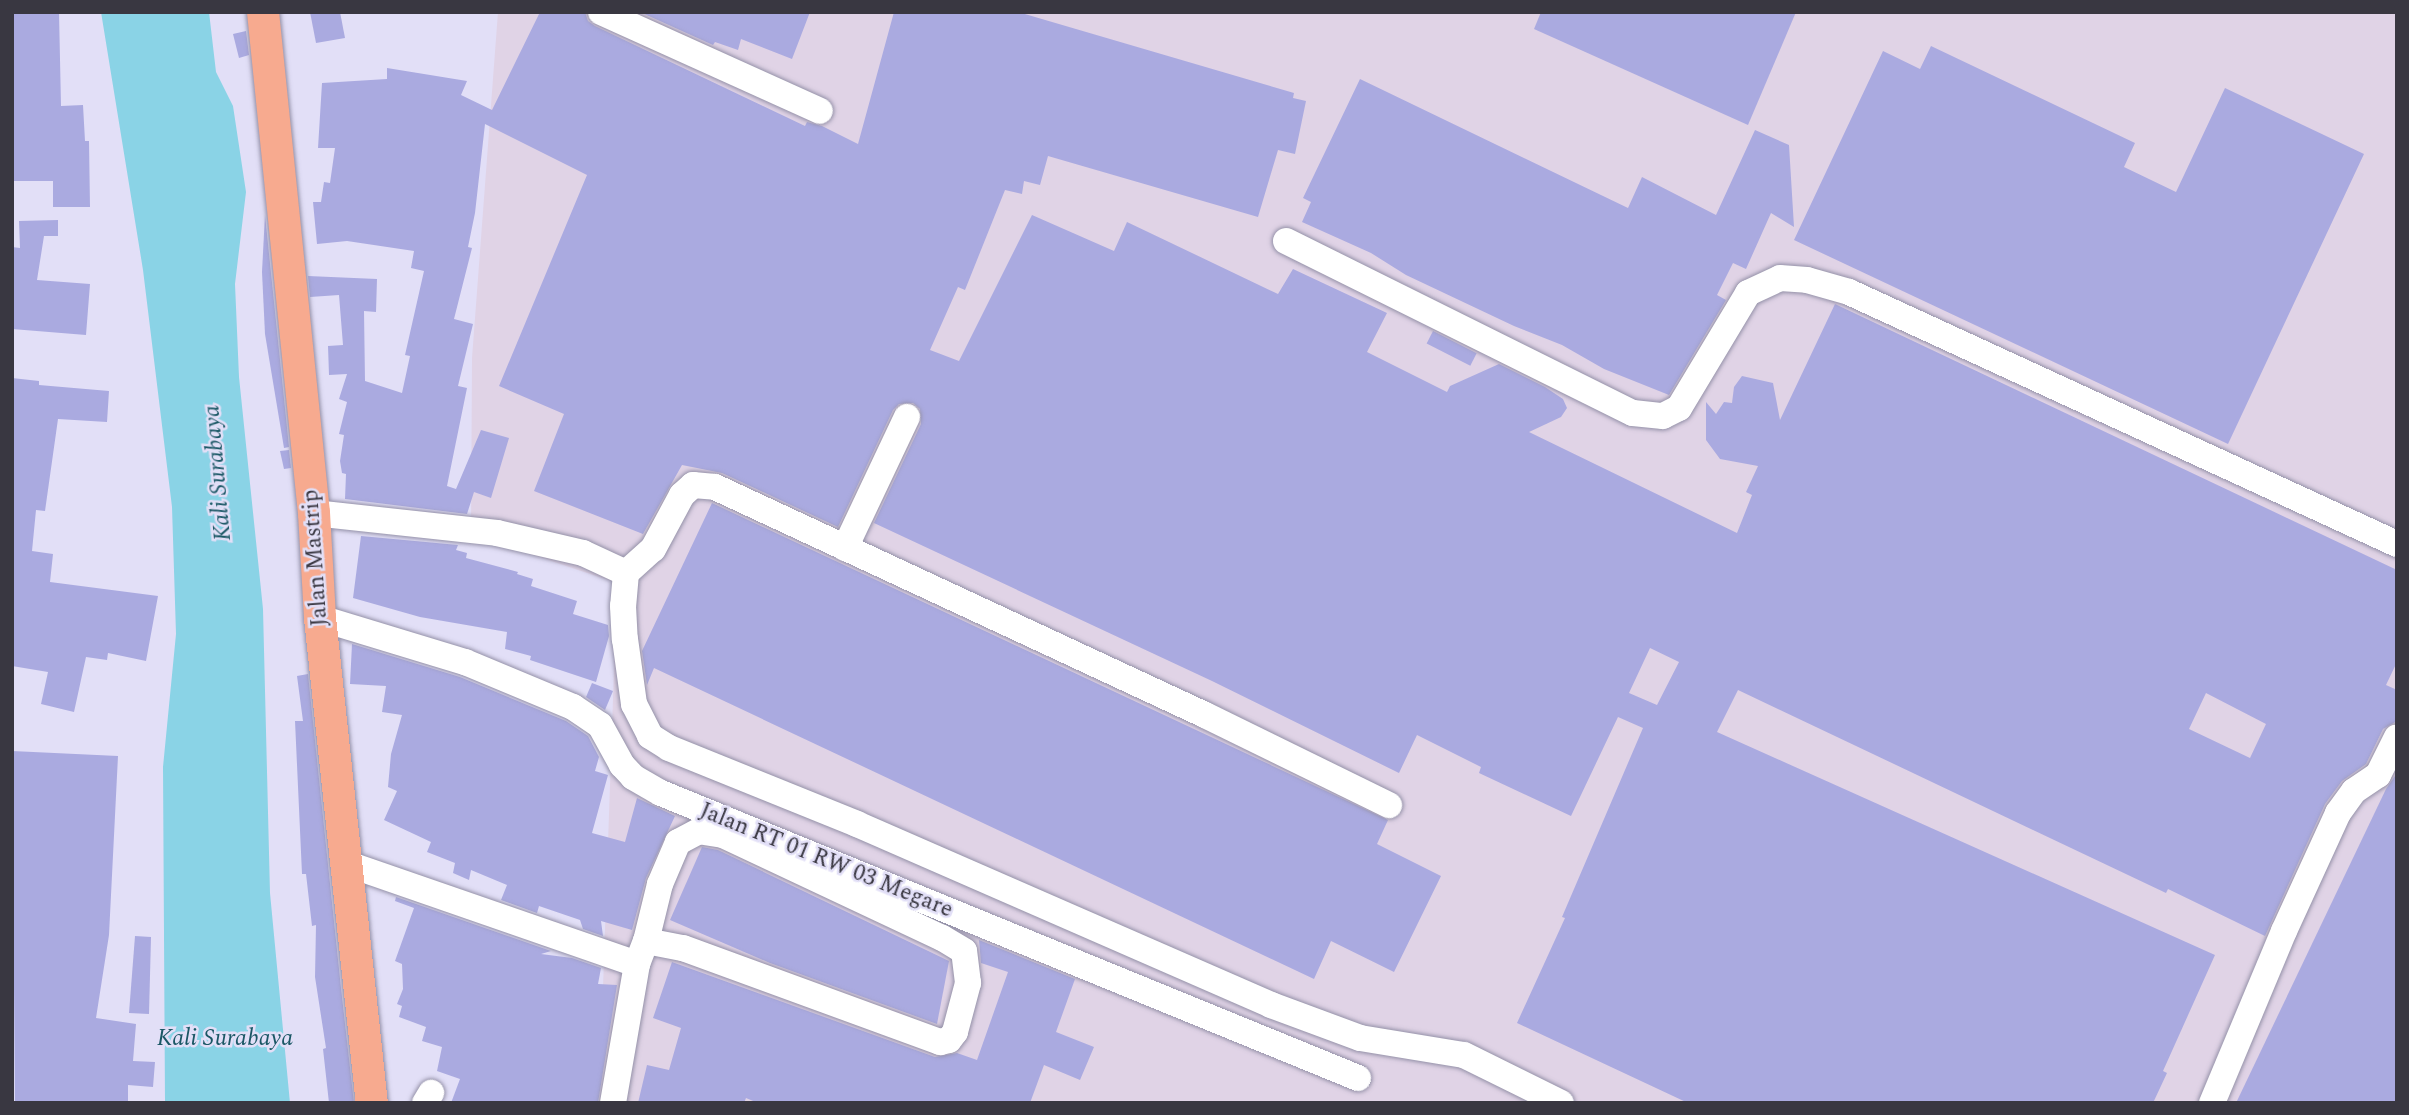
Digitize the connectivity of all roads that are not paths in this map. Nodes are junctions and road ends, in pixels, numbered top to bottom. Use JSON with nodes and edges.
{"nodes":[{"id":1,"x":264,"y":12,"type":"edge"},
{"id":2,"x":601,"y":12,"type":"edge"},
{"id":3,"x":820,"y":111,"type":"dead end"},
{"id":4,"x":1286,"y":241,"type":"dead end"},
{"id":5,"x":907,"y":417,"type":"dead end"},
{"id":6,"x":314,"y":513,"type":"junction"},
{"id":7,"x":2397,"y":544,"type":"edge"},
{"id":8,"x":845,"y":548,"type":"junction"},
{"id":9,"x":626,"y":573,"type":"junction"},
{"id":10,"x":320,"y":618,"type":"junction"},
{"id":11,"x":2397,"y":737,"type":"edge"},
{"id":12,"x":1390,"y":806,"type":"dead end"},
{"id":13,"x":345,"y":863,"type":"junction"},
{"id":14,"x":642,"y":953,"type":"junction"},
{"id":15,"x":1358,"y":1078,"type":"dead end"},
{"id":16,"x":372,"y":1103,"type":"edge"},
{"id":17,"x":613,"y":1103,"type":"edge"},
{"id":18,"x":1561,"y":1103,"type":"edge"},
{"id":19,"x":2212,"y":1103,"type":"edge"}],
"edges":[{"from":1,"to":6,"type":"main road","name":"Jalan Mastrip"},
{"from":2,"to":3,"type":"street"},
{"from":4,"to":7,"type":"street"},
{"from":5,"to":8,"type":"street"},
{"from":6,"to":9,"type":"street"},
{"from":6,"to":10,"type":"main road","name":"Jalan Mastrip"},
{"from":8,"to":9,"type":"street"},
{"from":8,"to":12,"type":"street"},
{"from":9,"to":18,"type":"street"},
{"from":10,"to":13,"type":"main road","name":"Jalan Mastrip"},
{"from":10,"to":15,"type":"street","name":"Jalan RT 01 RW 03 Megare"},
{"from":11,"to":19,"type":"street"},
{"from":13,"to":14,"type":"street"},
{"from":13,"to":16,"type":"main road","name":"Jalan Mastrip"},
{"from":14,"to":14,"type":"street"},
{"from":14,"to":17,"type":"street"}]}
